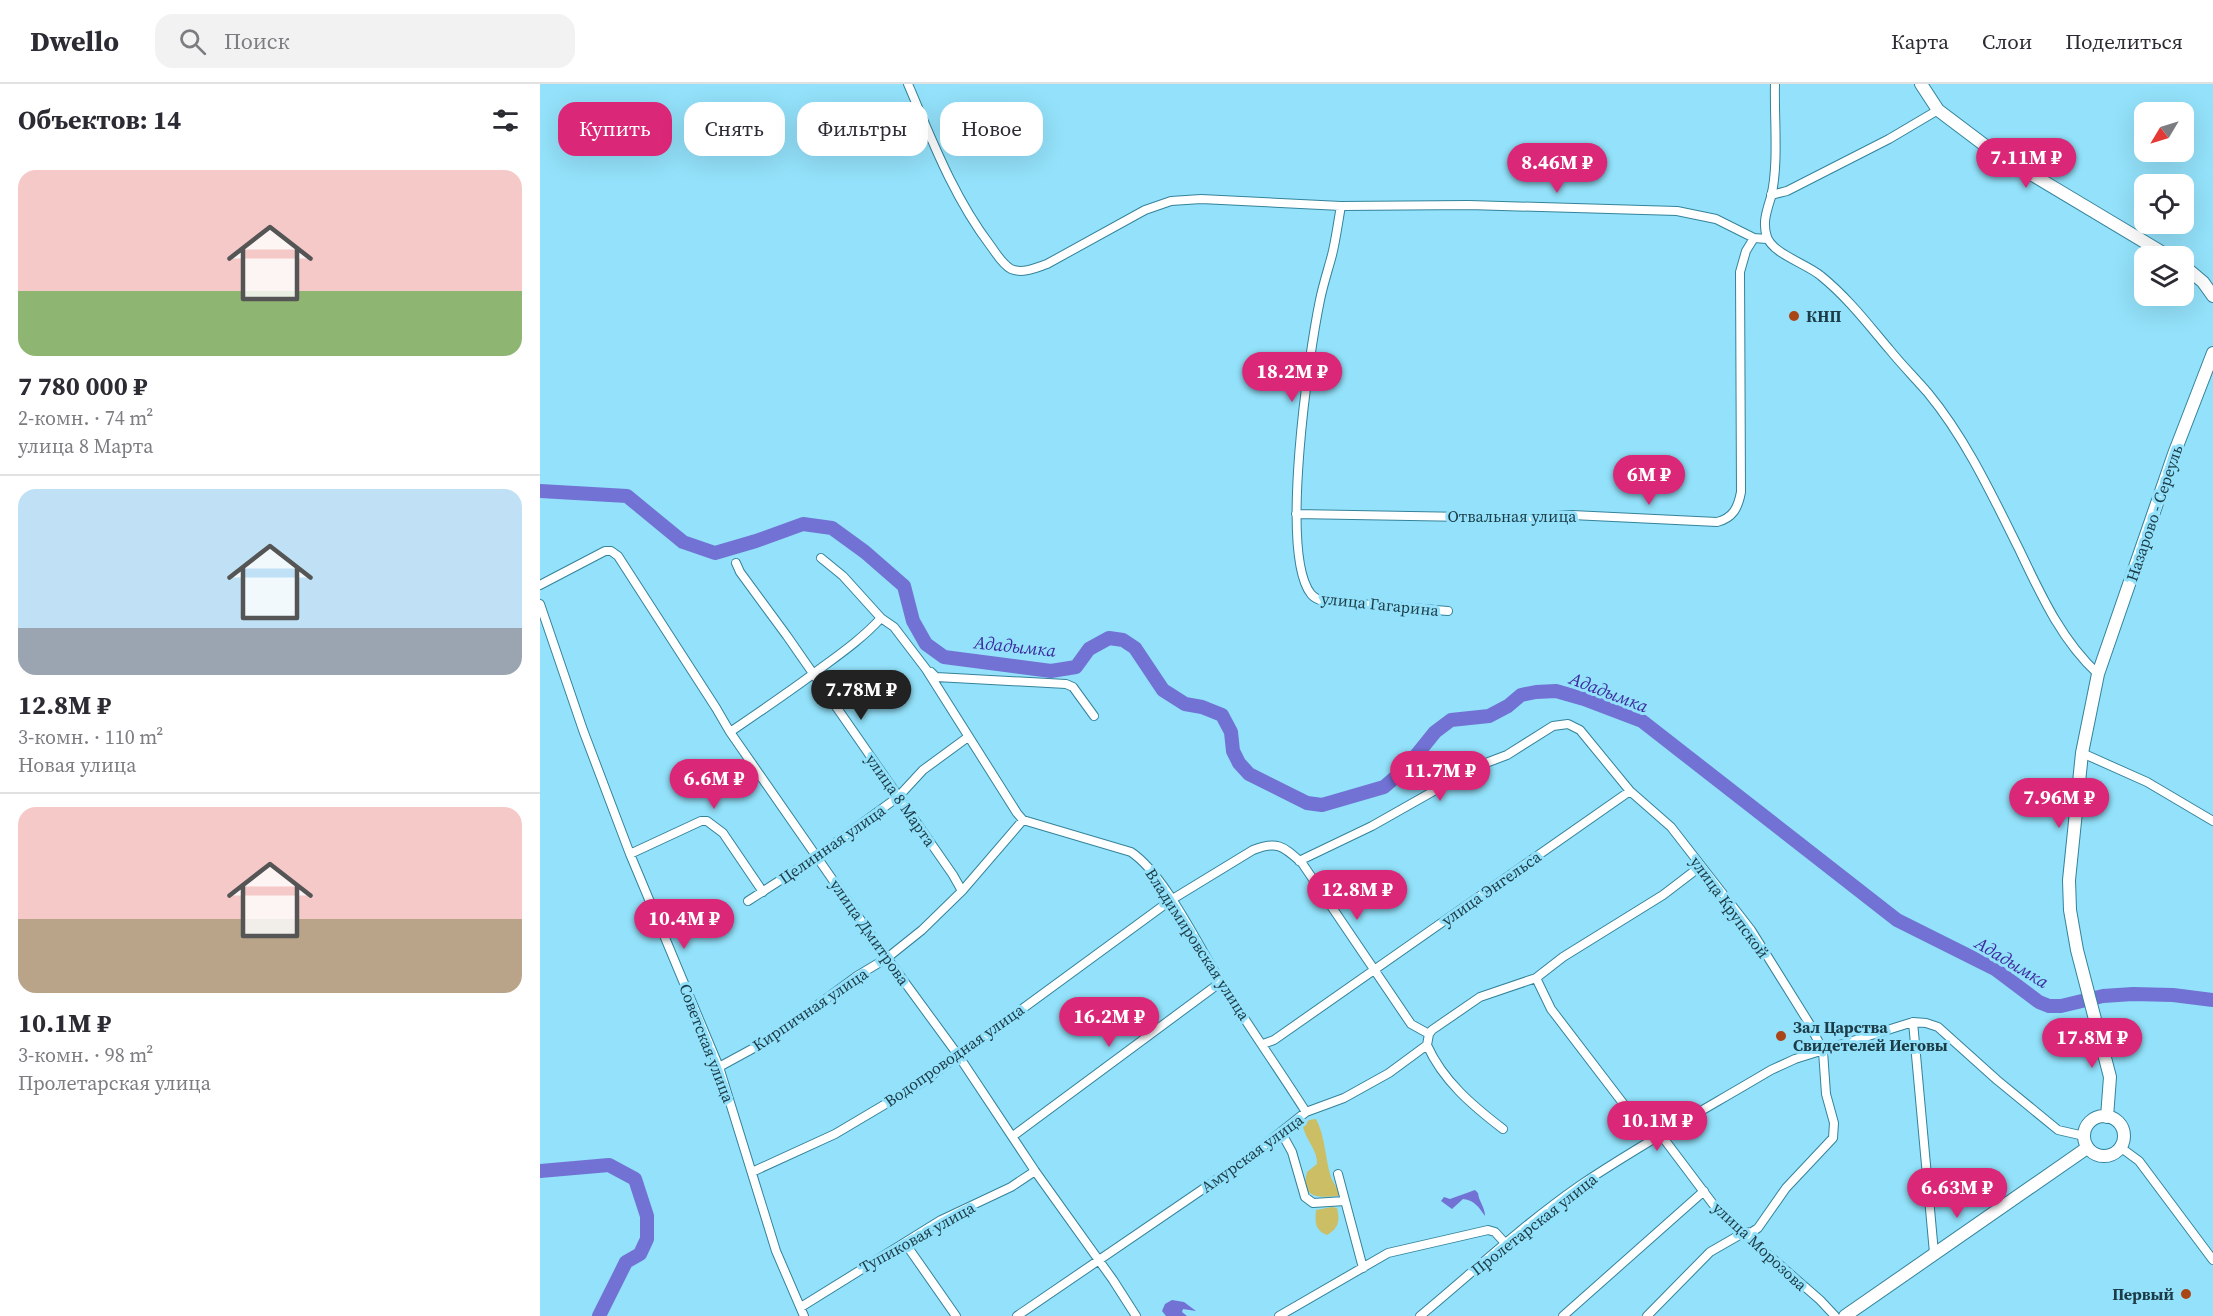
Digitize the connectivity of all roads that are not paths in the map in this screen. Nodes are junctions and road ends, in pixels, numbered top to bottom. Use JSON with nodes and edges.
{"nodes":[{"id":1,"x":909,"y":84,"type":"edge"},
{"id":2,"x":1775,"y":84,"type":"edge"},
{"id":3,"x":1921,"y":84,"type":"edge"},
{"id":4,"x":1938,"y":110,"type":"junction"},
{"id":5,"x":1771,"y":195,"type":"junction"},
{"id":6,"x":1341,"y":206,"type":"junction"},
{"id":7,"x":1754,"y":238,"type":"junction"},
{"id":8,"x":1767,"y":239,"type":"junction"},
{"id":9,"x":2151,"y":246,"type":"edge"},
{"id":10,"x":2194,"y":274,"type":"edge"},
{"id":11,"x":2213,"y":296,"type":"edge"},
{"id":12,"x":2213,"y":353,"type":"edge"},
{"id":13,"x":1296,"y":514,"type":"junction"},
{"id":14,"x":821,"y":558,"type":"dead end"},
{"id":15,"x":736,"y":563,"type":"dead end"},
{"id":16,"x":540,"y":585,"type":"edge"},
{"id":17,"x":540,"y":604,"type":"edge"},
{"id":18,"x":1448,"y":611,"type":"dead end"},
{"id":19,"x":881,"y":618,"type":"junction"},
{"id":20,"x":926,"y":669,"type":"junction"},
{"id":21,"x":813,"y":674,"type":"junction"},
{"id":22,"x":2098,"y":674,"type":"junction"},
{"id":23,"x":1094,"y":716,"type":"dead end"},
{"id":24,"x":730,"y":732,"type":"junction"},
{"id":25,"x":968,"y":737,"type":"junction"},
{"id":26,"x":2082,"y":753,"type":"junction"},
{"id":27,"x":1630,"y":791,"type":"junction"},
{"id":28,"x":898,"y":797,"type":"junction"},
{"id":29,"x":1023,"y":820,"type":"junction"},
{"id":30,"x":2213,"y":821,"type":"edge"},
{"id":31,"x":630,"y":854,"type":"junction"},
{"id":32,"x":816,"y":856,"type":"junction"},
{"id":33,"x":1299,"y":861,"type":"junction"},
{"id":34,"x":1701,"y":866,"type":"junction"},
{"id":35,"x":962,"y":891,"type":"junction"},
{"id":36,"x":763,"y":892,"type":"junction"},
{"id":37,"x":1171,"y":900,"type":"junction"},
{"id":38,"x":748,"y":901,"type":"dead end"},
{"id":39,"x":887,"y":958,"type":"junction"},
{"id":40,"x":1374,"y":968,"type":"junction"},
{"id":41,"x":1536,"y":978,"type":"junction"},
{"id":42,"x":1221,"y":982,"type":"junction"},
{"id":43,"x":1913,"y":1022,"type":"junction"},
{"id":44,"x":1429,"y":1034,"type":"junction"},
{"id":45,"x":1263,"y":1044,"type":"junction"},
{"id":46,"x":1427,"y":1045,"type":"junction"},
{"id":47,"x":1823,"y":1051,"type":"junction"},
{"id":48,"x":958,"y":1055,"type":"junction"},
{"id":49,"x":719,"y":1067,"type":"junction"},
{"id":50,"x":1306,"y":1112,"type":"junction"},
{"id":51,"x":2107,"y":1117,"type":"junction"},
{"id":52,"x":1503,"y":1129,"type":"dead end"},
{"id":53,"x":1281,"y":1132,"type":"junction"},
{"id":54,"x":1661,"y":1135,"type":"junction"},
{"id":55,"x":1013,"y":1136,"type":"junction"},
{"id":56,"x":2086,"y":1142,"type":"junction"},
{"id":57,"x":2120,"y":1147,"type":"junction"},
{"id":58,"x":1035,"y":1171,"type":"junction"},
{"id":59,"x":752,"y":1172,"type":"junction"},
{"id":60,"x":1338,"y":1174,"type":"dead end"},
{"id":61,"x":1704,"y":1191,"type":"junction"},
{"id":62,"x":1345,"y":1201,"type":"junction"},
{"id":63,"x":1743,"y":1233,"type":"junction"},
{"id":64,"x":905,"y":1243,"type":"junction"},
{"id":65,"x":1505,"y":1243,"type":"junction"},
{"id":66,"x":1934,"y":1253,"type":"junction"},
{"id":67,"x":1098,"y":1259,"type":"junction"},
{"id":68,"x":2213,"y":1260,"type":"edge"},
{"id":69,"x":1363,"y":1268,"type":"junction"},
{"id":70,"x":802,"y":1313,"type":"edge"},
{"id":71,"x":956,"y":1316,"type":"edge"},
{"id":72,"x":1017,"y":1316,"type":"edge"},
{"id":73,"x":1136,"y":1316,"type":"edge"},
{"id":74,"x":1279,"y":1316,"type":"edge"},
{"id":75,"x":1420,"y":1316,"type":"edge"},
{"id":76,"x":1563,"y":1316,"type":"edge"},
{"id":77,"x":1647,"y":1316,"type":"edge"},
{"id":78,"x":1835,"y":1316,"type":"edge"},
{"id":79,"x":1845,"y":1316,"type":"edge"}],
"edges":[{"from":1,"to":6,"type":"street"},
{"from":2,"to":5,"type":"street"},
{"from":3,"to":4,"type":"street"},
{"from":4,"to":5,"type":"street"},
{"from":4,"to":9,"type":"street"},
{"from":5,"to":8,"type":"street"},
{"from":6,"to":7,"type":"street"},
{"from":6,"to":13,"type":"street"},
{"from":7,"to":8,"type":"street"},
{"from":7,"to":13,"type":"street","name":"Отвальная улица"},
{"from":8,"to":22,"type":"street"},
{"from":10,"to":11,"type":"street"},
{"from":12,"to":22,"type":"street","name":"Назарово - Сереуль"},
{"from":13,"to":18,"type":"street","name":"улица Гагарина"},
{"from":14,"to":19,"type":"street"},
{"from":15,"to":21,"type":"street","name":"улица 8 Марта"},
{"from":16,"to":24,"type":"street","name":"улица Дмитрова"},
{"from":17,"to":31,"type":"street","name":"Советская улица"},
{"from":19,"to":20,"type":"street"},
{"from":19,"to":21,"type":"street"},
{"from":20,"to":23,"type":"street"},
{"from":20,"to":25,"type":"street"},
{"from":21,"to":24,"type":"street"},
{"from":21,"to":28,"type":"street","name":"улица 8 Марта"},
{"from":22,"to":26,"type":"street","name":"Назарово - Сереуль"},
{"from":24,"to":32,"type":"street","name":"улица Дмитрова"},
{"from":25,"to":28,"type":"street","name":"Целинная улица"},
{"from":25,"to":29,"type":"street"},
{"from":26,"to":30,"type":"street"},
{"from":26,"to":51,"type":"street","name":"Назарово - Сереуль"},
{"from":27,"to":33,"type":"street","name":"улица Крупской"},
{"from":27,"to":34,"type":"street","name":"улица Крупской"},
{"from":27,"to":40,"type":"street","name":"улица Энгельса"},
{"from":28,"to":32,"type":"street","name":"Целинная улица"},
{"from":28,"to":35,"type":"street","name":"улица 8 Марта"},
{"from":29,"to":35,"type":"street","name":"Кирпичная улица"},
{"from":29,"to":37,"type":"street","name":"Владимировская улица"},
{"from":31,"to":36,"type":"street"},
{"from":31,"to":49,"type":"street","name":"Советская улица"},
{"from":32,"to":36,"type":"street","name":"Целинная улица"},
{"from":32,"to":39,"type":"street","name":"улица Дмитрова"},
{"from":33,"to":37,"type":"street","name":"Водопроводная улица"},
{"from":33,"to":40,"type":"street"},
{"from":34,"to":41,"type":"street"},
{"from":34,"to":47,"type":"street","name":"улица Крупской"},
{"from":35,"to":39,"type":"street","name":"Кирпичная улица"},
{"from":36,"to":38,"type":"street","name":"Целинная улица"},
{"from":37,"to":42,"type":"street","name":"Владимировская улица"},
{"from":37,"to":48,"type":"street","name":"Водопроводная улица"},
{"from":39,"to":48,"type":"street","name":"улица Дмитрова"},
{"from":39,"to":49,"type":"street","name":"Кирпичная улица"},
{"from":40,"to":44,"type":"street"},
{"from":40,"to":45,"type":"street","name":"улица Энгельса"},
{"from":41,"to":44,"type":"street"},
{"from":41,"to":54,"type":"street","name":"улица Морозова"},
{"from":42,"to":45,"type":"street","name":"Владимировская улица"},
{"from":42,"to":55,"type":"street"},
{"from":43,"to":47,"type":"street","name":"Пролетарская улица"},
{"from":43,"to":56,"type":"street"},
{"from":43,"to":66,"type":"street"},
{"from":44,"to":46,"type":"street"},
{"from":45,"to":50,"type":"street","name":"Владимировская улица"},
{"from":46,"to":50,"type":"street","name":"Амурская улица"},
{"from":46,"to":52,"type":"street"},
{"from":47,"to":54,"type":"street","name":"Пролетарская улица"},
{"from":47,"to":63,"type":"street","name":"улица Крупской"},
{"from":48,"to":55,"type":"street","name":"улица Дмитрова"},
{"from":48,"to":59,"type":"street","name":"Водопроводная улица"},
{"from":49,"to":59,"type":"street","name":"Советская улица"},
{"from":50,"to":53,"type":"street","name":"Амурская улица"},
{"from":51,"to":56,"type":"street"},
{"from":51,"to":57,"type":"street"},
{"from":53,"to":62,"type":"street"},
{"from":53,"to":67,"type":"street","name":"Амурская улица"},
{"from":54,"to":61,"type":"street","name":"улица Морозова"},
{"from":54,"to":65,"type":"street","name":"Пролетарская улица"},
{"from":55,"to":58,"type":"street","name":"улица Дмитрова"},
{"from":56,"to":57,"type":"street"},
{"from":56,"to":66,"type":"street"},
{"from":57,"to":68,"type":"street"},
{"from":58,"to":64,"type":"street","name":"Тупиковая улица"},
{"from":58,"to":67,"type":"street","name":"улица Дмитрова"},
{"from":59,"to":70,"type":"street","name":"Советская улица"},
{"from":60,"to":62,"type":"street"},
{"from":61,"to":63,"type":"street","name":"улица Морозова"},
{"from":61,"to":76,"type":"street"},
{"from":62,"to":69,"type":"street"},
{"from":63,"to":77,"type":"street","name":"улица Крупской"},
{"from":63,"to":78,"type":"street","name":"улица Морозова"},
{"from":64,"to":70,"type":"street","name":"Тупиковая улица"},
{"from":64,"to":71,"type":"street"},
{"from":65,"to":69,"type":"street"},
{"from":65,"to":75,"type":"street","name":"Пролетарская улица"},
{"from":66,"to":79,"type":"street"},
{"from":67,"to":72,"type":"street","name":"Амурская улица"},
{"from":67,"to":73,"type":"street","name":"улица Дмитрова"},
{"from":69,"to":74,"type":"street"}]}
